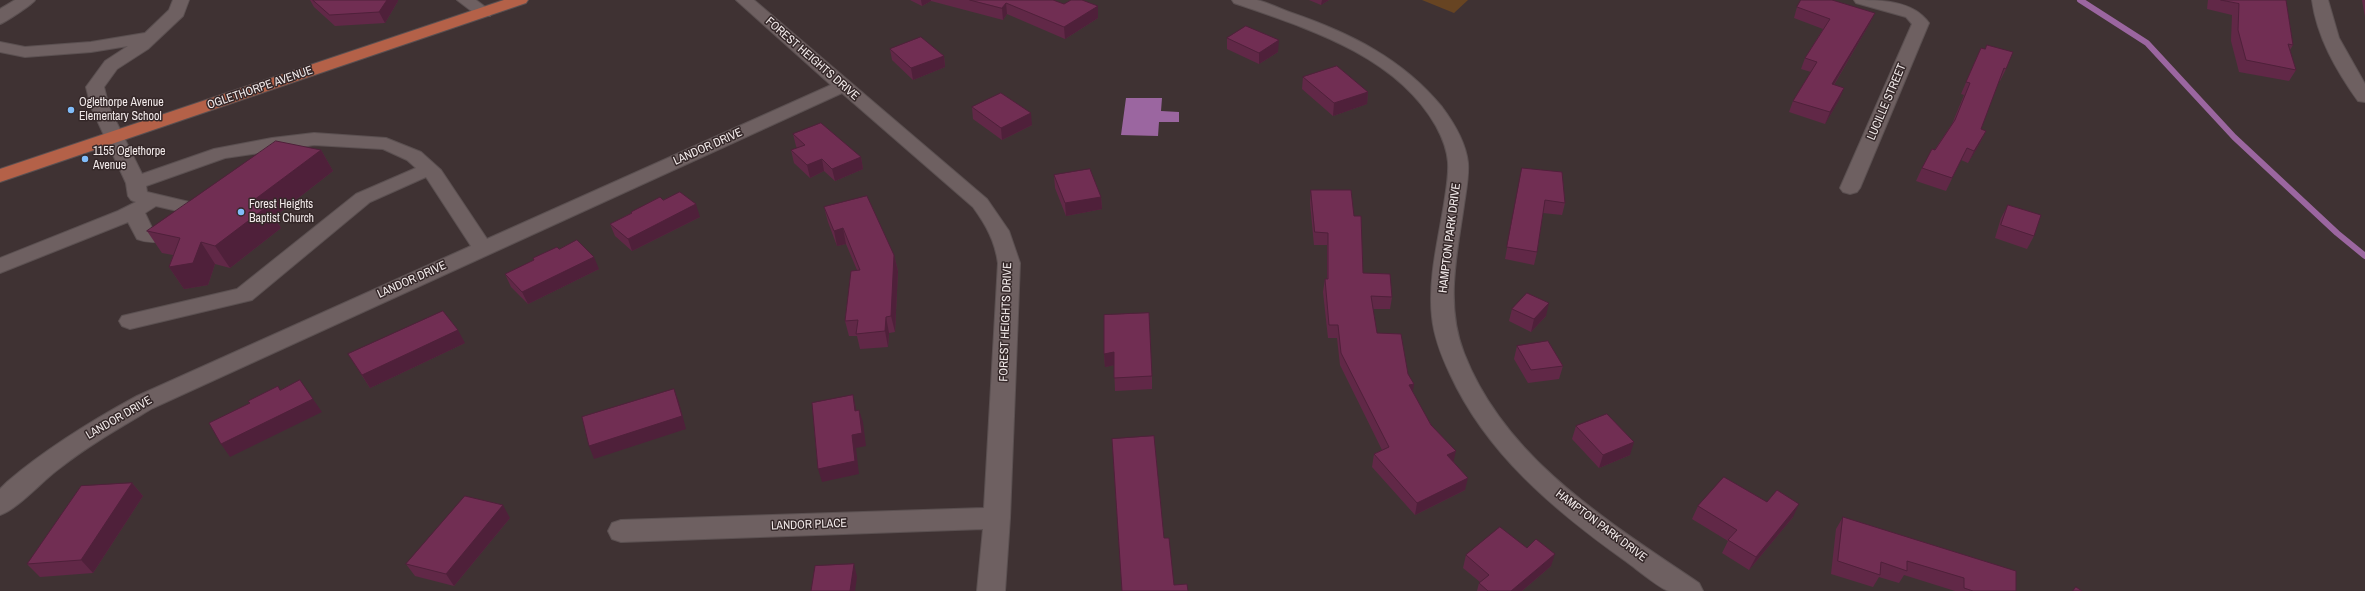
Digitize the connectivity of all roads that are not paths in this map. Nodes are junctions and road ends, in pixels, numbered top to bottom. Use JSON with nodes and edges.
{"nodes":[{"id":1,"x":27,"y":0,"type":"edge"},
{"id":2,"x":181,"y":0,"type":"edge"},
{"id":3,"x":465,"y":0,"type":"edge"},
{"id":4,"x":520,"y":0,"type":"edge"},
{"id":5,"x":744,"y":0,"type":"edge"},
{"id":6,"x":1240,"y":0,"type":"edge"},
{"id":7,"x":1862,"y":0,"type":"edge"},
{"id":8,"x":2320,"y":0,"type":"edge"},
{"id":9,"x":484,"y":12,"type":"junction"},
{"id":10,"x":0,"y":19,"type":"edge"},
{"id":11,"x":150,"y":37,"type":"junction"},
{"id":12,"x":0,"y":47,"type":"edge"},
{"id":13,"x":843,"y":86,"type":"junction"},
{"id":14,"x":2364,"y":97,"type":"dead end"},
{"id":15,"x":115,"y":138,"type":"junction"},
{"id":16,"x":429,"y":169,"type":"junction"},
{"id":17,"x":0,"y":176,"type":"edge"},
{"id":18,"x":136,"y":183,"type":"junction"},
{"id":19,"x":1850,"y":188,"type":"dead end"},
{"id":20,"x":155,"y":200,"type":"junction"},
{"id":21,"x":134,"y":211,"type":"junction"},
{"id":22,"x":483,"y":248,"type":"junction"},
{"id":23,"x":0,"y":266,"type":"edge"},
{"id":24,"x":130,"y":321,"type":"dead end"},
{"id":25,"x":0,"y":505,"type":"edge"},
{"id":26,"x":997,"y":518,"type":"junction"},
{"id":27,"x":621,"y":532,"type":"dead end"},
{"id":28,"x":991,"y":591,"type":"edge"},
{"id":29,"x":1690,"y":591,"type":"edge"}],
"edges":[{"from":1,"to":10,"type":"street"},
{"from":2,"to":11,"type":"street"},
{"from":3,"to":9,"type":"street"},
{"from":4,"to":9,"type":"main road","name":"OGLETHORPE AVENUE"},
{"from":5,"to":13,"type":"street","name":"FOREST HEIGHTS DRIVE"},
{"from":6,"to":29,"type":"street","name":"HAMPTON PARK DRIVE"},
{"from":7,"to":19,"type":"street","name":"LUCILLE STREET"},
{"from":8,"to":14,"type":"street"},
{"from":9,"to":15,"type":"main road","name":"OGLETHORPE AVENUE"},
{"from":11,"to":12,"type":"street"},
{"from":11,"to":15,"type":"street"},
{"from":13,"to":22,"type":"street","name":"LANDOR DRIVE"},
{"from":13,"to":26,"type":"street","name":"FOREST HEIGHTS DRIVE"},
{"from":15,"to":17,"type":"main road","name":"OGLETHORPE AVENUE"},
{"from":15,"to":18,"type":"street"},
{"from":16,"to":18,"type":"street"},
{"from":16,"to":22,"type":"street"},
{"from":16,"to":24,"type":"street"},
{"from":18,"to":20,"type":"street"},
{"from":20,"to":21,"type":"street"},
{"from":20,"to":21,"type":"street"},
{"from":21,"to":23,"type":"street"},
{"from":22,"to":25,"type":"street","name":"LANDOR DRIVE"},
{"from":26,"to":27,"type":"street","name":"LANDOR PLACE"},
{"from":26,"to":28,"type":"street","name":"FOREST HEIGHTS DRIVE"}]}
